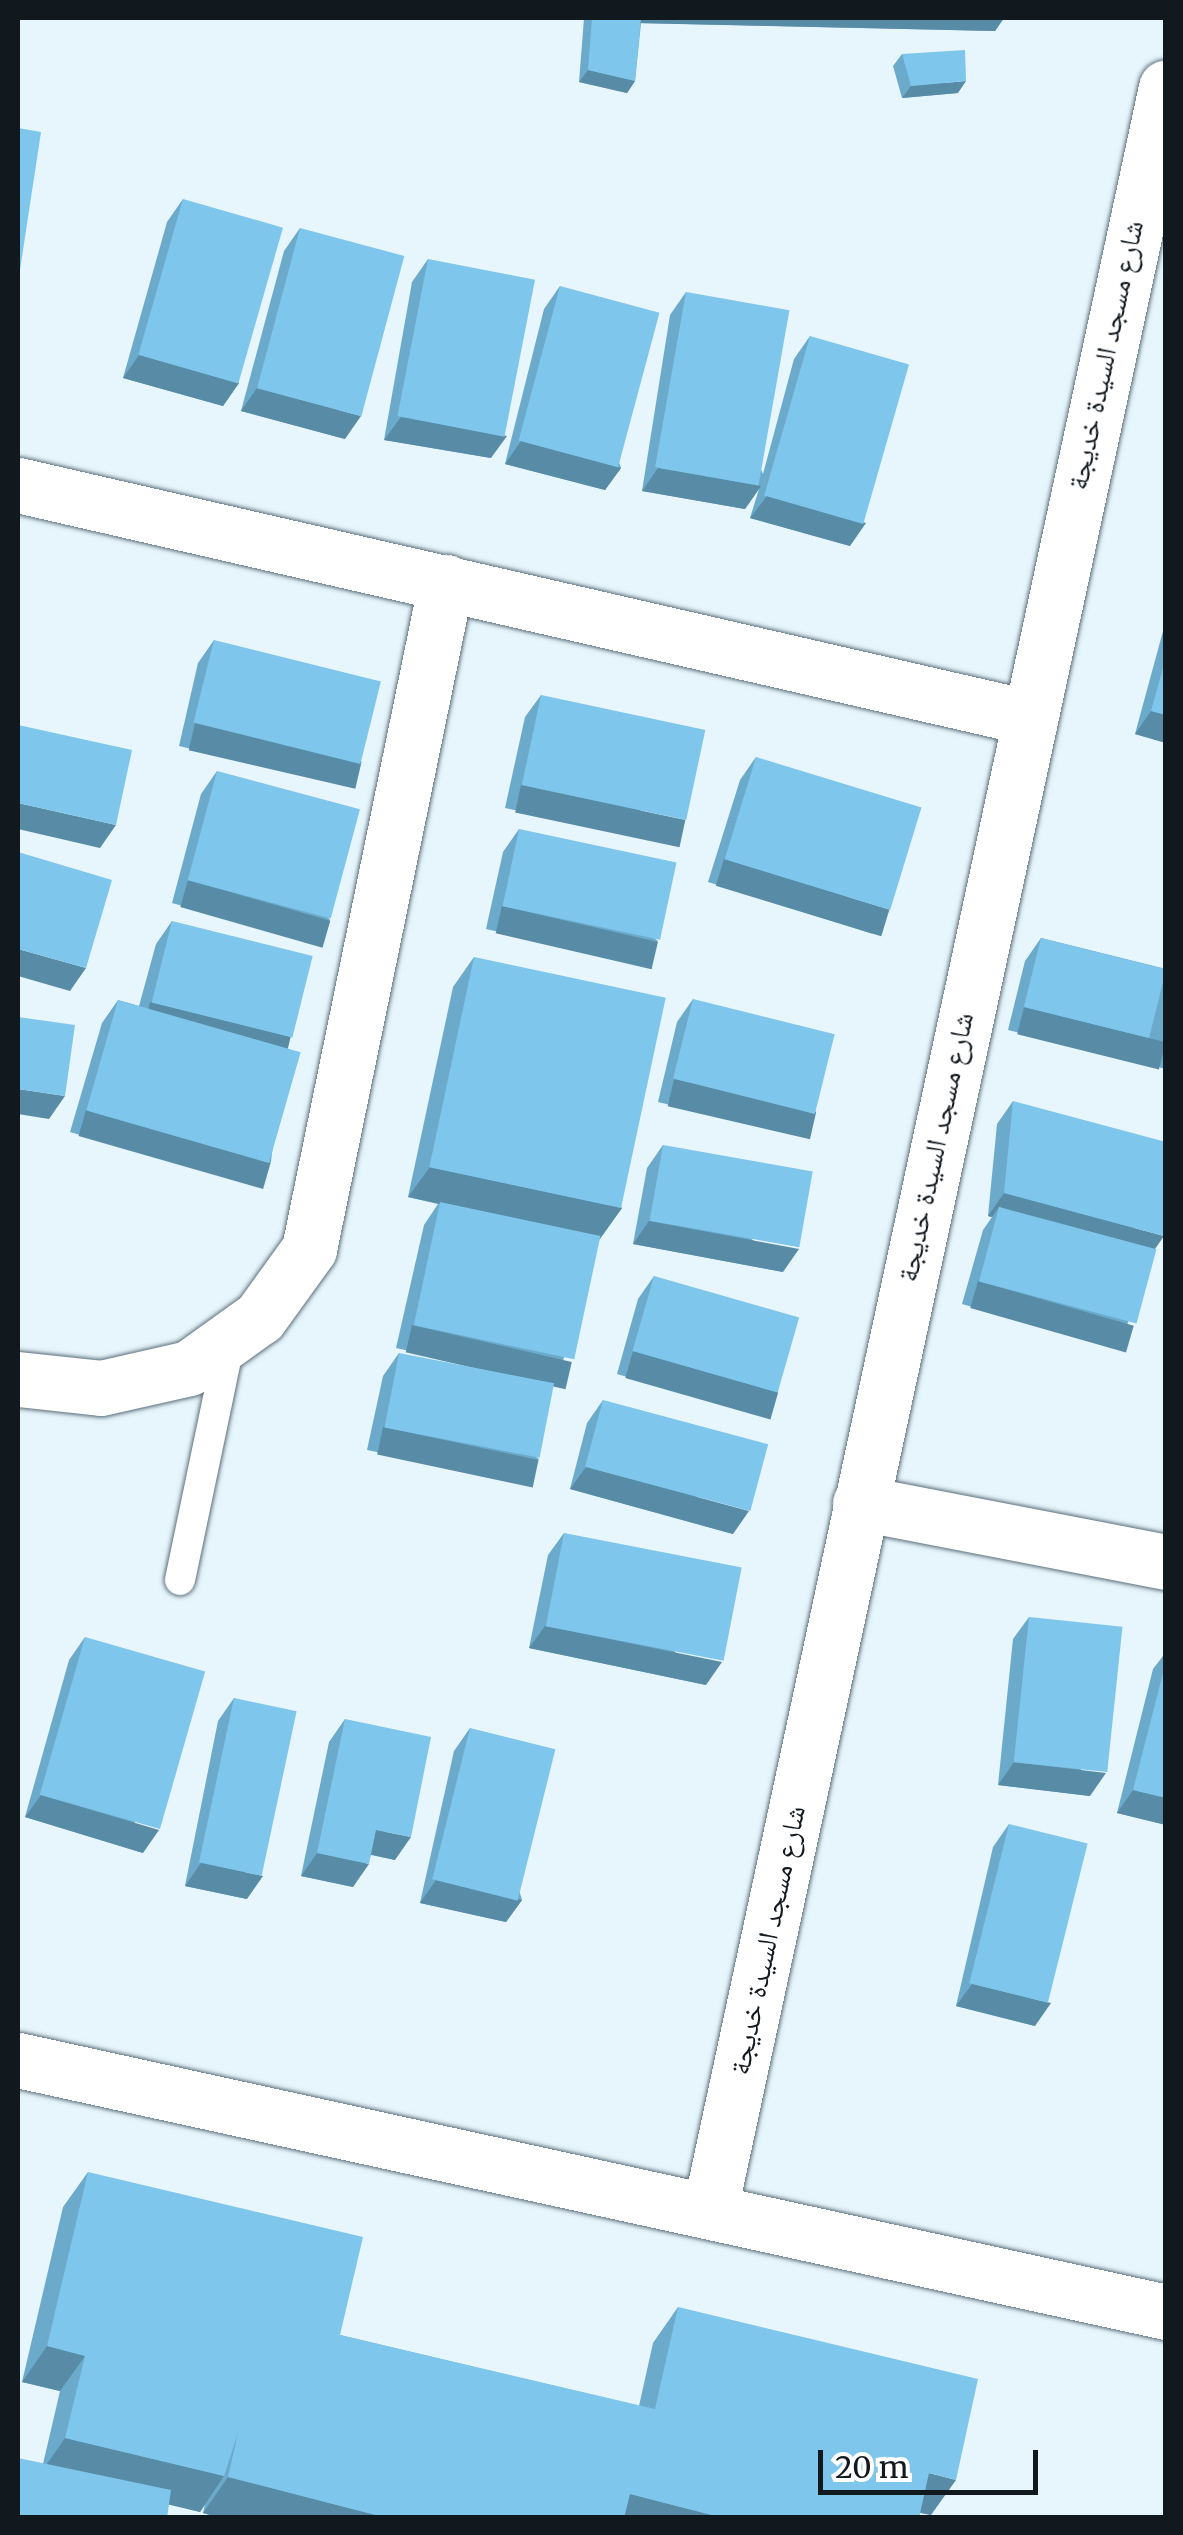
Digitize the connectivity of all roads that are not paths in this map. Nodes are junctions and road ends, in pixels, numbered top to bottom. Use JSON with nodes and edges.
{"nodes":[{"id":1,"x":1166,"y":87,"type":"edge"},
{"id":2,"x":1143,"y":284,"type":"edge"},
{"id":3,"x":18,"y":484,"type":"edge"},
{"id":4,"x":446,"y":582,"type":"junction"},
{"id":5,"x":1027,"y":717,"type":"junction"},
{"id":6,"x":228,"y":1345,"type":"junction"},
{"id":7,"x":18,"y":1379,"type":"edge"},
{"id":8,"x":860,"y":1503,"type":"junction"},
{"id":9,"x":1166,"y":1562,"type":"edge"},
{"id":10,"x":180,"y":1580,"type":"dead end"},
{"id":11,"x":18,"y":2060,"type":"edge"},
{"id":12,"x":710,"y":2209,"type":"junction"},
{"id":13,"x":1166,"y":2312,"type":"edge"}],
"edges":[{"from":1,"to":2,"type":"street","name":"شارع مسجد السيدة خديجة"},
{"from":2,"to":5,"type":"street","name":"شارع مسجد السيدة خديجة"},
{"from":3,"to":4,"type":"street"},
{"from":4,"to":5,"type":"street"},
{"from":4,"to":6,"type":"street"},
{"from":5,"to":8,"type":"street","name":"شارع مسجد السيدة خديجة"},
{"from":6,"to":7,"type":"street"},
{"from":6,"to":10,"type":"lane"},
{"from":8,"to":9,"type":"street"},
{"from":8,"to":12,"type":"street","name":"شارع مسجد السيدة خديجة"},
{"from":11,"to":12,"type":"street"},
{"from":12,"to":13,"type":"street"}]}
